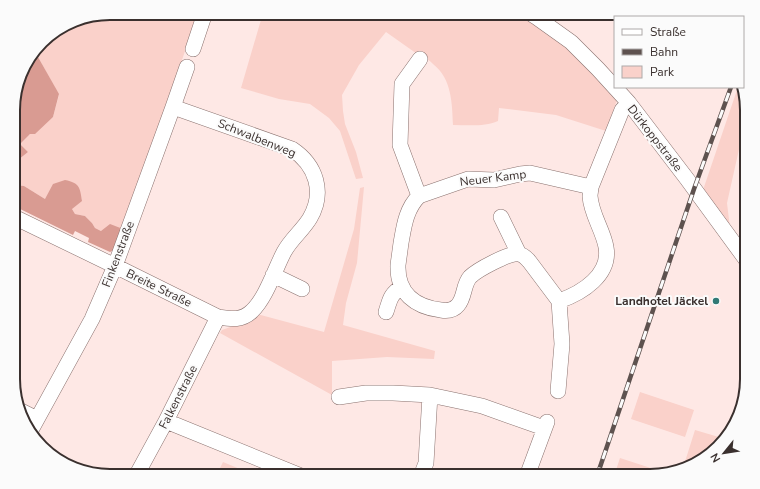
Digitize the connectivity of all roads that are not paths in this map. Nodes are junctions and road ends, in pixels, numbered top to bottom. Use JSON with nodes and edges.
{"nodes":[{"id":1,"x":203,"y":20,"type":"edge"},
{"id":2,"x":541,"y":20,"type":"edge"},
{"id":3,"x":193,"y":48,"type":"dead end"},
{"id":4,"x":420,"y":59,"type":"dead end"},
{"id":5,"x":187,"y":67,"type":"dead end"},
{"id":6,"x":614,"y":87,"type":"edge"},
{"id":7,"x":615,"y":88,"type":"edge"},
{"id":8,"x":629,"y":104,"type":"junction"},
{"id":9,"x":173,"y":107,"type":"junction"},
{"id":10,"x":591,"y":187,"type":"junction"},
{"id":11,"x":419,"y":196,"type":"junction"},
{"id":12,"x":501,"y":217,"type":"dead end"},
{"id":13,"x":20,"y":220,"type":"edge"},
{"id":14,"x":740,"y":251,"type":"edge"},
{"id":15,"x":519,"y":254,"type":"junction"},
{"id":16,"x":115,"y":266,"type":"junction"},
{"id":17,"x":273,"y":275,"type":"junction"},
{"id":18,"x":402,"y":287,"type":"junction"},
{"id":19,"x":302,"y":289,"type":"dead end"},
{"id":20,"x":559,"y":301,"type":"junction"},
{"id":21,"x":386,"y":312,"type":"dead end"},
{"id":22,"x":218,"y":317,"type":"junction"},
{"id":23,"x":558,"y":391,"type":"dead end"},
{"id":24,"x":430,"y":395,"type":"junction"},
{"id":25,"x":339,"y":397,"type":"dead end"},
{"id":26,"x":166,"y":421,"type":"junction"},
{"id":27,"x":34,"y":426,"type":"edge"},
{"id":28,"x":140,"y":469,"type":"edge"},
{"id":29,"x":284,"y":469,"type":"edge"},
{"id":30,"x":424,"y":469,"type":"edge"},
{"id":31,"x":529,"y":469,"type":"edge"}],
"edges":[{"from":1,"to":3,"type":"street"},
{"from":2,"to":6,"type":"street","name":"Dürkoppstraße"},
{"from":4,"to":11,"type":"street"},
{"from":5,"to":9,"type":"street","name":"Finkenstraße"},
{"from":7,"to":8,"type":"street","name":"Dürkoppstraße"},
{"from":8,"to":10,"type":"street"},
{"from":8,"to":14,"type":"street","name":"Dürkoppstraße"},
{"from":9,"to":16,"type":"street","name":"Finkenstraße"},
{"from":9,"to":17,"type":"street","name":"Schwalbenweg"},
{"from":10,"to":11,"type":"street","name":"Neuer Kamp"},
{"from":10,"to":20,"type":"street"},
{"from":11,"to":18,"type":"street"},
{"from":12,"to":15,"type":"street"},
{"from":13,"to":16,"type":"street","name":"Breite Straße"},
{"from":15,"to":18,"type":"street"},
{"from":15,"to":20,"type":"street"},
{"from":16,"to":22,"type":"street","name":"Breite Straße"},
{"from":16,"to":27,"type":"street","name":"Finkenstraße"},
{"from":17,"to":19,"type":"street"},
{"from":17,"to":22,"type":"street","name":"Schwalbenweg"},
{"from":18,"to":21,"type":"street"},
{"from":20,"to":23,"type":"street"},
{"from":22,"to":26,"type":"street","name":"Falkenstraße"},
{"from":24,"to":25,"type":"street"},
{"from":24,"to":30,"type":"street"},
{"from":24,"to":31,"type":"street"},
{"from":26,"to":28,"type":"street","name":"Falkenstraße"},
{"from":26,"to":29,"type":"street"}]}
